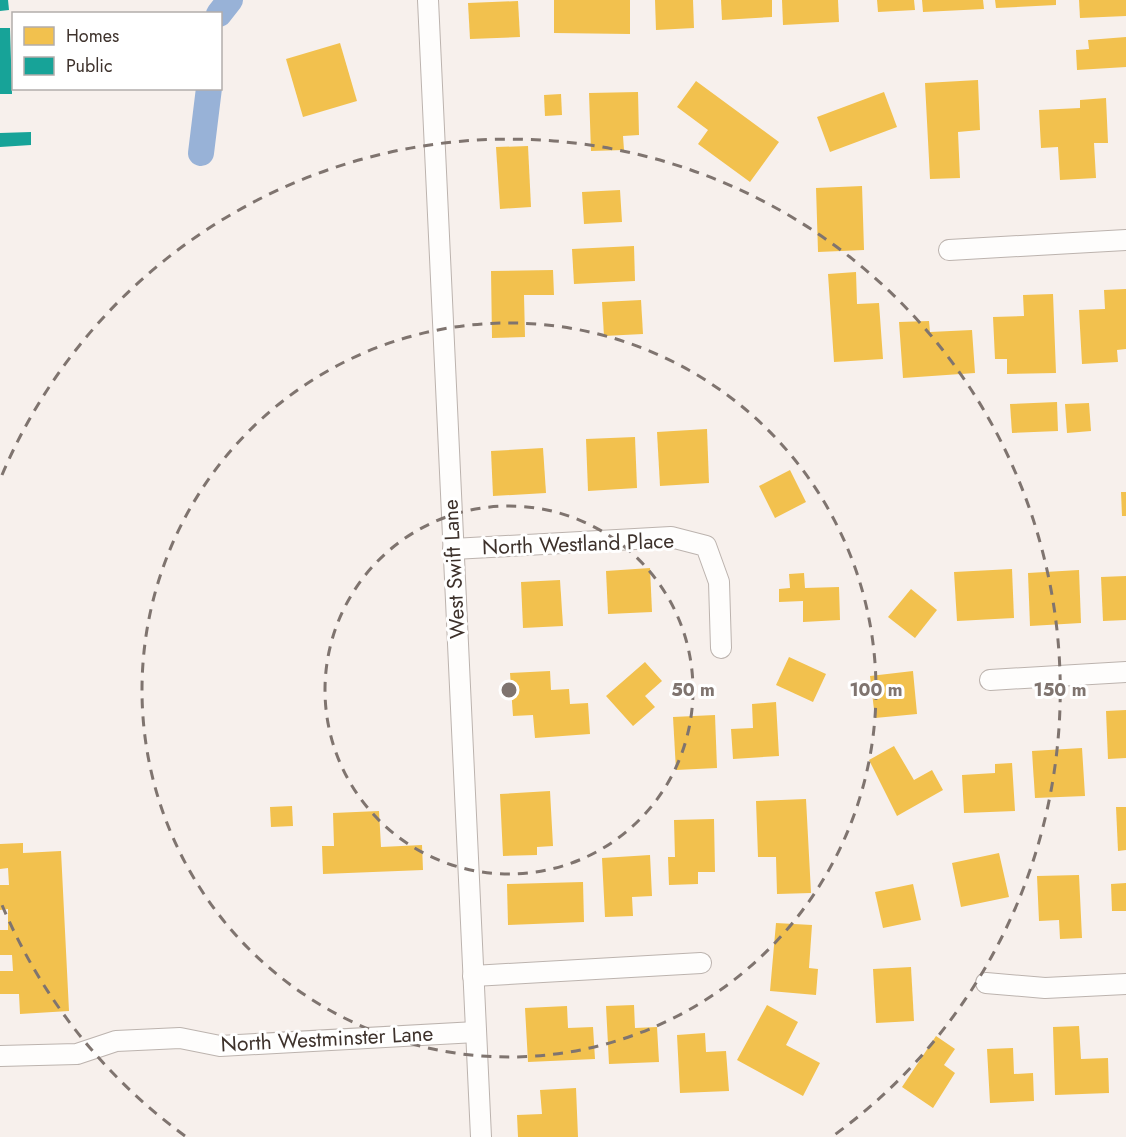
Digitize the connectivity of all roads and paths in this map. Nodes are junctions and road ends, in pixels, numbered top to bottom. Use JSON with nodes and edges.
{"nodes":[{"id":1,"x":428,"y":0,"type":"edge"},
{"id":2,"x":1126,"y":240,"type":"edge"},
{"id":3,"x":949,"y":250,"type":"dead end"},
{"id":4,"x":453,"y":549,"type":"junction"},
{"id":5,"x":721,"y":648,"type":"dead end"},
{"id":6,"x":1126,"y":672,"type":"edge"},
{"id":7,"x":990,"y":680,"type":"dead end"},
{"id":8,"x":700,"y":963,"type":"dead end"},
{"id":9,"x":473,"y":976,"type":"junction"},
{"id":10,"x":986,"y":983,"type":"dead end"},
{"id":11,"x":1126,"y":984,"type":"edge"},
{"id":12,"x":476,"y":1032,"type":"junction"},
{"id":13,"x":0,"y":1056,"type":"edge"},
{"id":14,"x":481,"y":1137,"type":"edge"}],
"edges":[{"from":1,"to":4,"type":"street","name":"West Swift Lane"},
{"from":2,"to":3,"type":"street"},
{"from":4,"to":5,"type":"street","name":"North Westland Place"},
{"from":4,"to":9,"type":"street","name":"West Swift Lane"},
{"from":6,"to":7,"type":"street"},
{"from":8,"to":9,"type":"street"},
{"from":9,"to":12,"type":"street","name":"West Swift Lane"},
{"from":10,"to":11,"type":"street"},
{"from":12,"to":13,"type":"street","name":"North Westminster Lane"},
{"from":12,"to":14,"type":"street","name":"West Swift Lane"}]}
